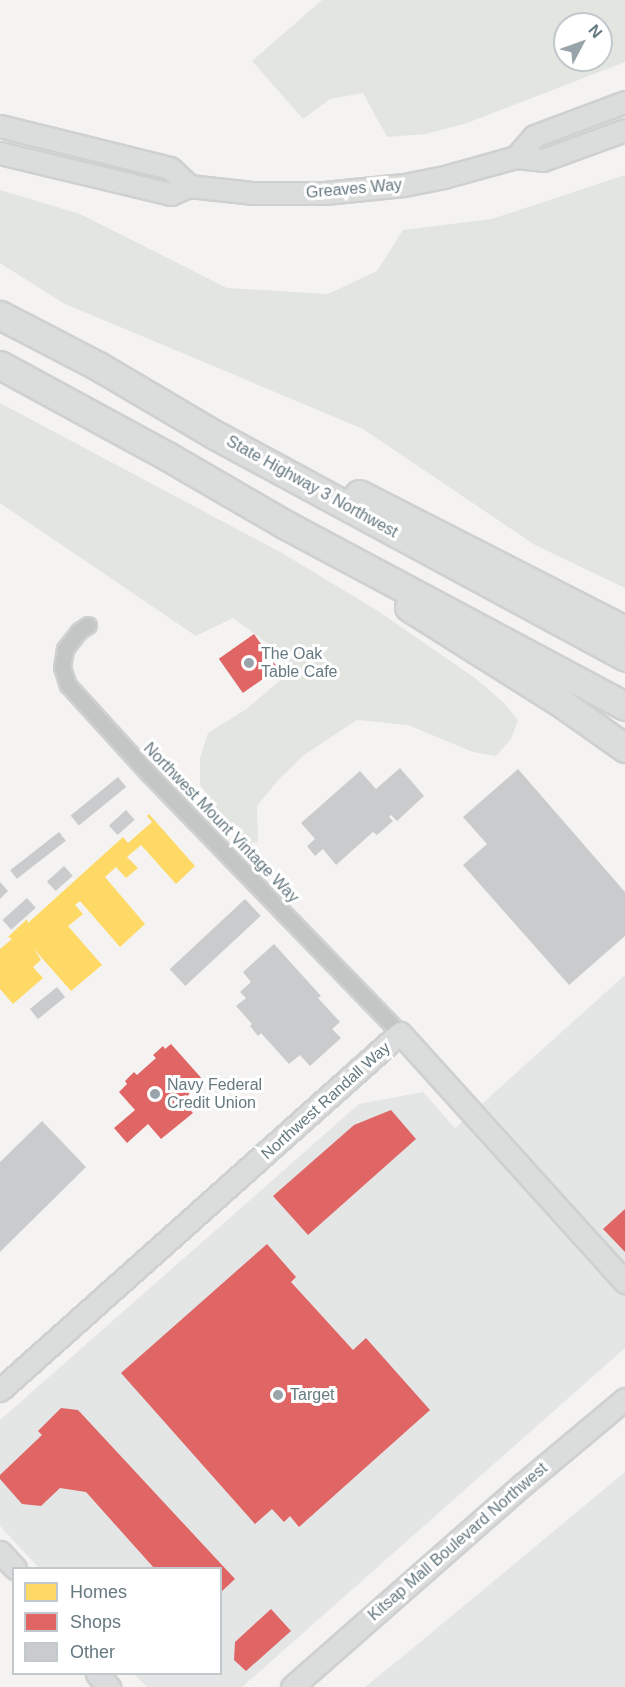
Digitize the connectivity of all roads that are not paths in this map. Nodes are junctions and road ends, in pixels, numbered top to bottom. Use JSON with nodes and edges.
{"nodes":[{"id":1,"x":625,"y":102,"type":"edge"},
{"id":2,"x":0,"y":126,"type":"edge"},
{"id":3,"x":625,"y":130,"type":"edge"},
{"id":4,"x":0,"y":153,"type":"edge"},
{"id":5,"x":516,"y":157,"type":"junction"},
{"id":6,"x":189,"y":186,"type":"junction"},
{"id":7,"x":0,"y":315,"type":"edge"},
{"id":8,"x":0,"y":365,"type":"edge"},
{"id":9,"x":98,"y":366,"type":"junction"},
{"id":10,"x":285,"y":525,"type":"junction"},
{"id":11,"x":88,"y":625,"type":"dead end"},
{"id":12,"x":625,"y":630,"type":"edge"},
{"id":13,"x":625,"y":657,"type":"edge"},
{"id":14,"x":625,"y":706,"type":"edge"},
{"id":15,"x":625,"y":748,"type":"edge"},
{"id":16,"x":400,"y":1033,"type":"junction"},
{"id":17,"x":625,"y":1282,"type":"edge"},
{"id":18,"x":0,"y":1390,"type":"edge"},
{"id":19,"x":625,"y":1399,"type":"edge"},
{"id":20,"x":0,"y":1552,"type":"edge"},
{"id":21,"x":13,"y":1567,"type":"edge"},
{"id":22,"x":98,"y":1675,"type":"edge"},
{"id":23,"x":109,"y":1687,"type":"edge"},
{"id":24,"x":292,"y":1687,"type":"edge"}],
"edges":[{"from":1,"to":5,"type":"main road"},
{"from":2,"to":6,"type":"main road"},
{"from":3,"to":5,"type":"main road","name":"Greaves Way"},
{"from":4,"to":6,"type":"main road","name":"Greaves Way"},
{"from":5,"to":6,"type":"main road","name":"Greaves Way"},
{"from":7,"to":9,"type":"highway","name":"State Highway 3 Northwest"},
{"from":8,"to":10,"type":"highway"},
{"from":9,"to":12,"type":"highway"},
{"from":9,"to":13,"type":"highway","name":"State Highway 3 Northwest"},
{"from":10,"to":14,"type":"highway"},
{"from":10,"to":15,"type":"highway"},
{"from":11,"to":16,"type":"street","name":"Northwest Mount Vintage Way"},
{"from":16,"to":17,"type":"main road","name":"Northwest Randall Way"},
{"from":16,"to":18,"type":"main road","name":"Northwest Randall Way"},
{"from":19,"to":24,"type":"main road","name":"Kitsap Mall Boulevard Northwest"},
{"from":20,"to":21,"type":"main road"},
{"from":22,"to":23,"type":"main road"}]}
